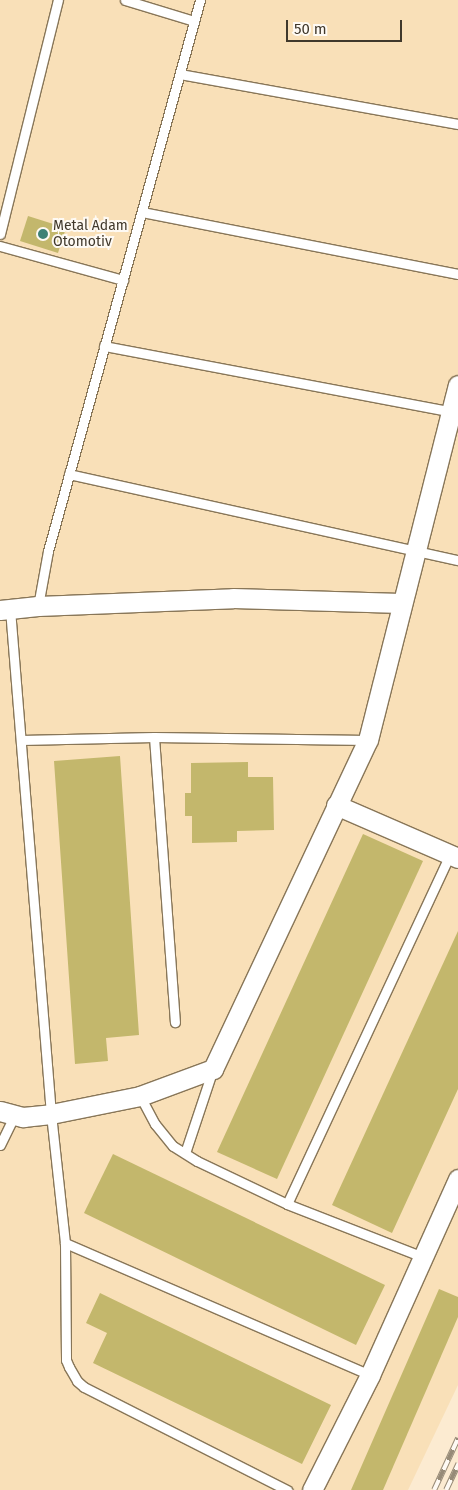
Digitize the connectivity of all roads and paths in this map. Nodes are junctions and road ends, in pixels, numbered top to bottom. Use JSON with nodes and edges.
{"nodes":[{"id":1,"x":58,"y":0,"type":"edge"},
{"id":2,"x":125,"y":0,"type":"edge"},
{"id":3,"x":200,"y":0,"type":"edge"},
{"id":4,"x":194,"y":21,"type":"junction"},
{"id":5,"x":180,"y":74,"type":"junction"},
{"id":6,"x":458,"y":124,"type":"edge"},
{"id":7,"x":142,"y":212,"type":"junction"},
{"id":8,"x":0,"y":234,"type":"edge"},
{"id":9,"x":0,"y":246,"type":"edge"},
{"id":10,"x":458,"y":274,"type":"edge"},
{"id":11,"x":122,"y":280,"type":"junction"},
{"id":12,"x":104,"y":346,"type":"junction"},
{"id":13,"x":458,"y":385,"type":"edge"},
{"id":14,"x":455,"y":412,"type":"edge"},
{"id":15,"x":69,"y":474,"type":"junction"},
{"id":16,"x":415,"y":552,"type":"junction"},
{"id":17,"x":458,"y":560,"type":"edge"},
{"id":18,"x":401,"y":604,"type":"junction"},
{"id":19,"x":38,"y":606,"type":"junction"},
{"id":20,"x":5,"y":610,"type":"edge"},
{"id":21,"x":154,"y":737,"type":"junction"},
{"id":22,"x":21,"y":740,"type":"junction"},
{"id":23,"x":368,"y":740,"type":"junction"},
{"id":24,"x":336,"y":805,"type":"junction"},
{"id":25,"x":454,"y":856,"type":"edge"},
{"id":26,"x":175,"y":1022,"type":"dead end"},
{"id":27,"x":213,"y":1069,"type":"junction"},
{"id":28,"x":140,"y":1096,"type":"junction"},
{"id":29,"x":7,"y":1114,"type":"edge"},
{"id":30,"x":51,"y":1114,"type":"junction"},
{"id":31,"x":0,"y":1145,"type":"edge"},
{"id":32,"x":185,"y":1153,"type":"junction"},
{"id":33,"x":458,"y":1179,"type":"edge"},
{"id":34,"x":287,"y":1204,"type":"junction"},
{"id":35,"x":65,"y":1243,"type":"junction"},
{"id":36,"x":422,"y":1258,"type":"junction"},
{"id":37,"x":370,"y":1375,"type":"junction"},
{"id":38,"x":287,"y":1490,"type":"edge"},
{"id":39,"x":312,"y":1490,"type":"edge"}],
"edges":[{"from":1,"to":8,"type":"lane"},
{"from":2,"to":4,"type":"lane"},
{"from":3,"to":4,"type":"lane"},
{"from":4,"to":5,"type":"lane"},
{"from":5,"to":6,"type":"lane"},
{"from":5,"to":7,"type":"lane"},
{"from":7,"to":10,"type":"lane"},
{"from":7,"to":11,"type":"lane"},
{"from":9,"to":11,"type":"lane"},
{"from":11,"to":12,"type":"lane"},
{"from":12,"to":14,"type":"lane"},
{"from":12,"to":15,"type":"lane"},
{"from":13,"to":14,"type":"street"},
{"from":14,"to":16,"type":"street"},
{"from":15,"to":16,"type":"lane"},
{"from":15,"to":19,"type":"lane"},
{"from":16,"to":17,"type":"lane"},
{"from":16,"to":18,"type":"street"},
{"from":18,"to":19,"type":"street"},
{"from":18,"to":23,"type":"street"},
{"from":19,"to":20,"type":"street"},
{"from":20,"to":22,"type":"lane"},
{"from":21,"to":22,"type":"lane"},
{"from":21,"to":23,"type":"lane"},
{"from":21,"to":26,"type":"lane"},
{"from":22,"to":30,"type":"lane"},
{"from":23,"to":24,"type":"street"},
{"from":24,"to":25,"type":"street"},
{"from":24,"to":27,"type":"street"},
{"from":25,"to":34,"type":"lane"},
{"from":27,"to":28,"type":"street"},
{"from":27,"to":32,"type":"lane"},
{"from":28,"to":30,"type":"street"},
{"from":28,"to":32,"type":"lane"},
{"from":29,"to":30,"type":"street"},
{"from":29,"to":31,"type":"lane"},
{"from":30,"to":35,"type":"lane"},
{"from":32,"to":34,"type":"lane"},
{"from":33,"to":36,"type":"street"},
{"from":34,"to":36,"type":"lane"},
{"from":35,"to":37,"type":"lane"},
{"from":35,"to":38,"type":"lane"},
{"from":36,"to":37,"type":"street"},
{"from":37,"to":39,"type":"street"}]}
